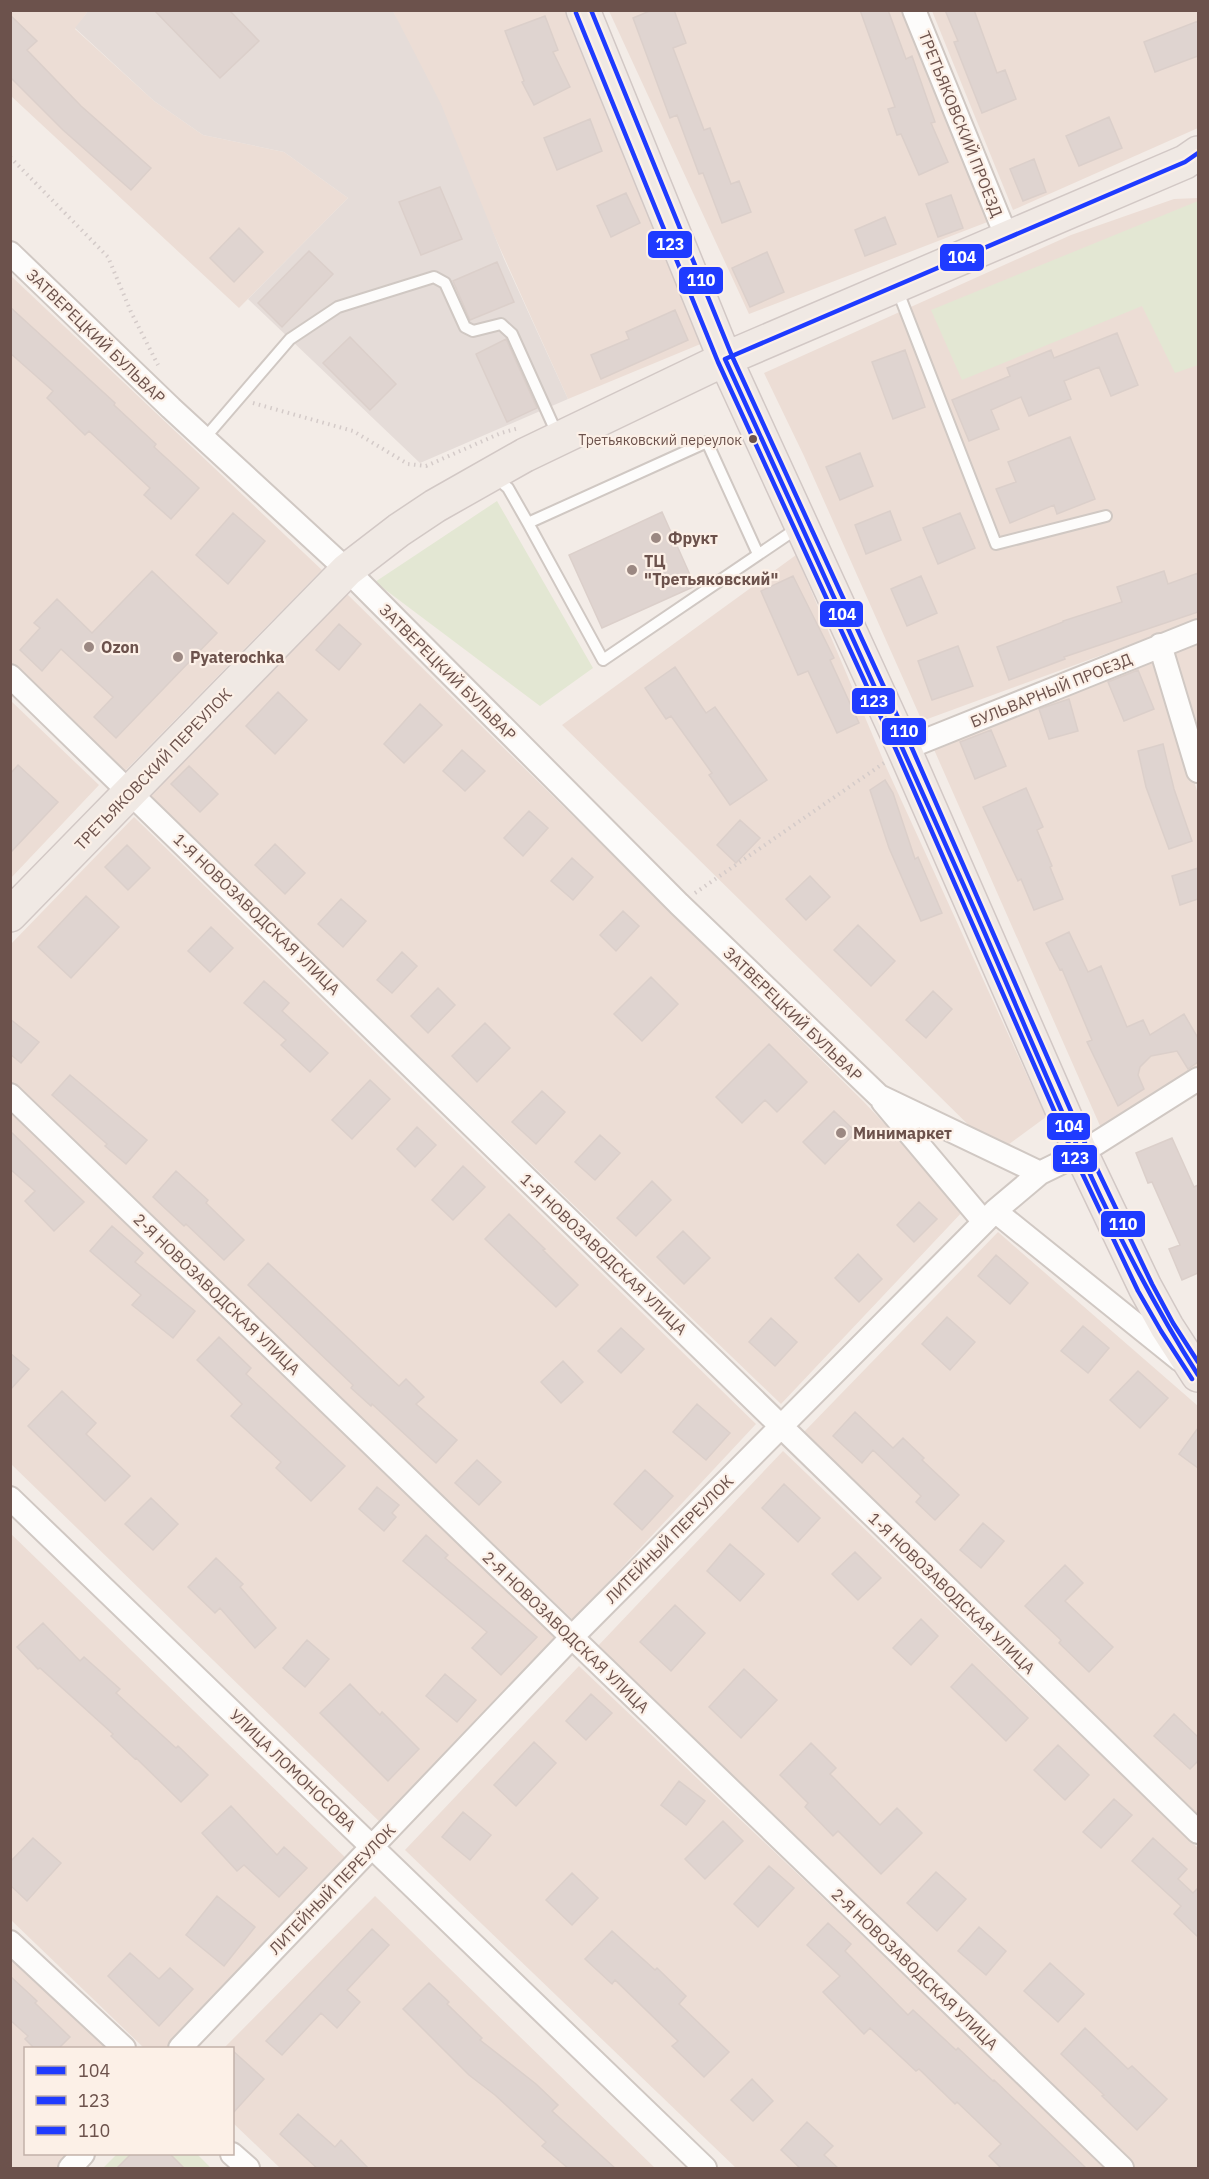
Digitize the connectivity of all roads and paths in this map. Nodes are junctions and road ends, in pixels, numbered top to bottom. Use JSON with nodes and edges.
{"nodes":[{"id":1,"x":584,"y":10,"type":"edge"},
{"id":2,"x":914,"y":10,"type":"edge"},
{"id":3,"x":10,"y":157,"type":"edge"},
{"id":4,"x":1194,"y":159,"type":"edge"},
{"id":5,"x":1007,"y":238,"type":"junction"},
{"id":6,"x":10,"y":253,"type":"edge"},
{"id":7,"x":896,"y":286,"type":"junction"},
{"id":8,"x":725,"y":359,"type":"junction"},
{"id":9,"x":160,"y":369,"type":"dead end"},
{"id":10,"x":238,"y":399,"type":"junction"},
{"id":11,"x":554,"y":429,"type":"junction"},
{"id":12,"x":204,"y":439,"type":"junction"},
{"id":13,"x":491,"y":472,"type":"junction"},
{"id":14,"x":1106,"y":516,"type":"dead end"},
{"id":15,"x":528,"y":523,"type":"junction"},
{"id":16,"x":802,"y":525,"type":"junction"},
{"id":17,"x":758,"y":554,"type":"junction"},
{"id":18,"x":347,"y":570,"type":"junction"},
{"id":19,"x":1198,"y":631,"type":"edge"},
{"id":20,"x":1160,"y":645,"type":"junction"},
{"id":21,"x":10,"y":676,"type":"edge"},
{"id":22,"x":904,"y":749,"type":"junction"},
{"id":23,"x":1198,"y":771,"type":"edge"},
{"id":24,"x":131,"y":791,"type":"junction"},
{"id":25,"x":679,"y":904,"type":"junction"},
{"id":26,"x":10,"y":915,"type":"edge"},
{"id":27,"x":1198,"y":1079,"type":"edge"},
{"id":28,"x":10,"y":1095,"type":"edge"},
{"id":29,"x":879,"y":1096,"type":"junction"},
{"id":30,"x":1081,"y":1153,"type":"junction"},
{"id":31,"x":1040,"y":1173,"type":"junction"},
{"id":32,"x":990,"y":1217,"type":"junction"},
{"id":33,"x":1198,"y":1375,"type":"edge"},
{"id":34,"x":780,"y":1426,"type":"junction"},
{"id":35,"x":10,"y":1498,"type":"edge"},
{"id":36,"x":572,"y":1638,"type":"junction"},
{"id":37,"x":1198,"y":1832,"type":"edge"},
{"id":38,"x":372,"y":1846,"type":"junction"},
{"id":39,"x":10,"y":1942,"type":"edge"},
{"id":40,"x":122,"y":2047,"type":"edge"},
{"id":41,"x":182,"y":2047,"type":"edge"},
{"id":42,"x":82,"y":2155,"type":"edge"},
{"id":43,"x":233,"y":2155,"type":"edge"},
{"id":44,"x":692,"y":2164,"type":"edge"},
{"id":45,"x":70,"y":2169,"type":"edge"},
{"id":46,"x":248,"y":2169,"type":"edge"},
{"id":47,"x":1122,"y":2169,"type":"edge"}],
"edges":[{"from":1,"to":8,"type":"main road","name":"ЗАТВЕРЕЦКИЙ БУЛЬВАР"},
{"from":2,"to":5,"type":"street","name":"ТРЕТЬЯКОВСКИЙ ПРОЕЗД"},
{"from":3,"to":9,"type":"path"},
{"from":4,"to":5,"type":"main road","name":"ТРЕТЬЯКОВСКИЙ ПЕРЕУЛОК"},
{"from":5,"to":7,"type":"main road","name":"ТРЕТЬЯКОВСКИЙ ПЕРЕУЛОК"},
{"from":6,"to":12,"type":"street","name":"ЗАТВЕРЕЦКИЙ БУЛЬВАР"},
{"from":7,"to":8,"type":"main road","name":"ТРЕТЬЯКОВСКИЙ ПЕРЕУЛОК"},
{"from":7,"to":14,"type":"lane"},
{"from":8,"to":11,"type":"main road","name":"ТРЕТЬЯКОВСКИЙ ПЕРЕУЛОК"},
{"from":8,"to":16,"type":"main road","name":"ЗАТВЕРЕЦКИЙ БУЛЬВАР"},
{"from":10,"to":11,"type":"path"},
{"from":10,"to":11,"type":"lane"},
{"from":10,"to":12,"type":"lane"},
{"from":11,"to":13,"type":"main road","name":"ТРЕТЬЯКОВСКИЙ ПЕРЕУЛОК"},
{"from":12,"to":18,"type":"street","name":"ЗАТВЕРЕЦКИЙ БУЛЬВАР"},
{"from":13,"to":15,"type":"lane"},
{"from":13,"to":18,"type":"main road","name":"ТРЕТЬЯКОВСКИЙ ПЕРЕУЛОК"},
{"from":15,"to":17,"type":"lane"},
{"from":15,"to":17,"type":"lane"},
{"from":16,"to":17,"type":"lane"},
{"from":16,"to":22,"type":"main road","name":"ЗАТВЕРЕЦКИЙ БУЛЬВАР"},
{"from":18,"to":24,"type":"main road","name":"ТРЕТЬЯКОВСКИЙ ПЕРЕУЛОК"},
{"from":18,"to":25,"type":"street","name":"ЗАТВЕРЕЦКИЙ БУЛЬВАР"},
{"from":19,"to":20,"type":"street","name":"БУЛЬВАРНЫЙ ПРОЕЗД"},
{"from":20,"to":22,"type":"street","name":"БУЛЬВАРНЫЙ ПРОЕЗД"},
{"from":20,"to":23,"type":"street"},
{"from":21,"to":24,"type":"street","name":"1-Я НОВОЗАВОДСКАЯ УЛИЦА"},
{"from":22,"to":25,"type":"path"},
{"from":22,"to":30,"type":"main road","name":"ЗАТВЕРЕЦКИЙ БУЛЬВАР"},
{"from":24,"to":26,"type":"main road","name":"ТРЕТЬЯКОВСКИЙ ПЕРЕУЛОК"},
{"from":24,"to":34,"type":"street","name":"1-Я НОВОЗАВОДСКАЯ УЛИЦА"},
{"from":25,"to":29,"type":"street","name":"ЗАТВЕРЕЦКИЙ БУЛЬВАР"},
{"from":27,"to":30,"type":"street","name":"ЛИТЕЙНЫЙ ПЕРЕУЛОК"},
{"from":28,"to":36,"type":"street","name":"2-Я НОВОЗАВОДСКАЯ УЛИЦА"},
{"from":29,"to":31,"type":"street","name":"ЗАТВЕРЕЦКИЙ БУЛЬВАР"},
{"from":29,"to":32,"type":"street","name":"ЗАТВЕРЕЦКИЙ БУЛЬВАР"},
{"from":30,"to":31,"type":"street","name":"ЛИТЕЙНЫЙ ПЕРЕУЛОК"},
{"from":30,"to":33,"type":"main road","name":"ЗАТВЕРЕЦКИЙ БУЛЬВАР"},
{"from":31,"to":32,"type":"street","name":"ЛИТЕЙНЫЙ ПЕРЕУЛОК"},
{"from":32,"to":33,"type":"street","name":"ЗАТВЕРЕЦКИЙ БУЛЬВАР"},
{"from":32,"to":34,"type":"street","name":"ЛИТЕЙНЫЙ ПЕРЕУЛОК"},
{"from":34,"to":36,"type":"street","name":"ЛИТЕЙНЫЙ ПЕРЕУЛОК"},
{"from":34,"to":37,"type":"street","name":"1-Я НОВОЗАВОДСКАЯ УЛИЦА"},
{"from":35,"to":38,"type":"street","name":"УЛИЦА ЛОМОНОСОВА"},
{"from":36,"to":38,"type":"street","name":"ЛИТЕЙНЫЙ ПЕРЕУЛОК"},
{"from":36,"to":47,"type":"street","name":"2-Я НОВОЗАВОДСКАЯ УЛИЦА"},
{"from":38,"to":41,"type":"street","name":"ЛИТЕЙНЫЙ ПЕРЕУЛОК"},
{"from":38,"to":44,"type":"street","name":"УЛИЦА ЛОМОНОСОВА"},
{"from":39,"to":40,"type":"street"},
{"from":42,"to":45,"type":"street"},
{"from":43,"to":46,"type":"street"}]}
